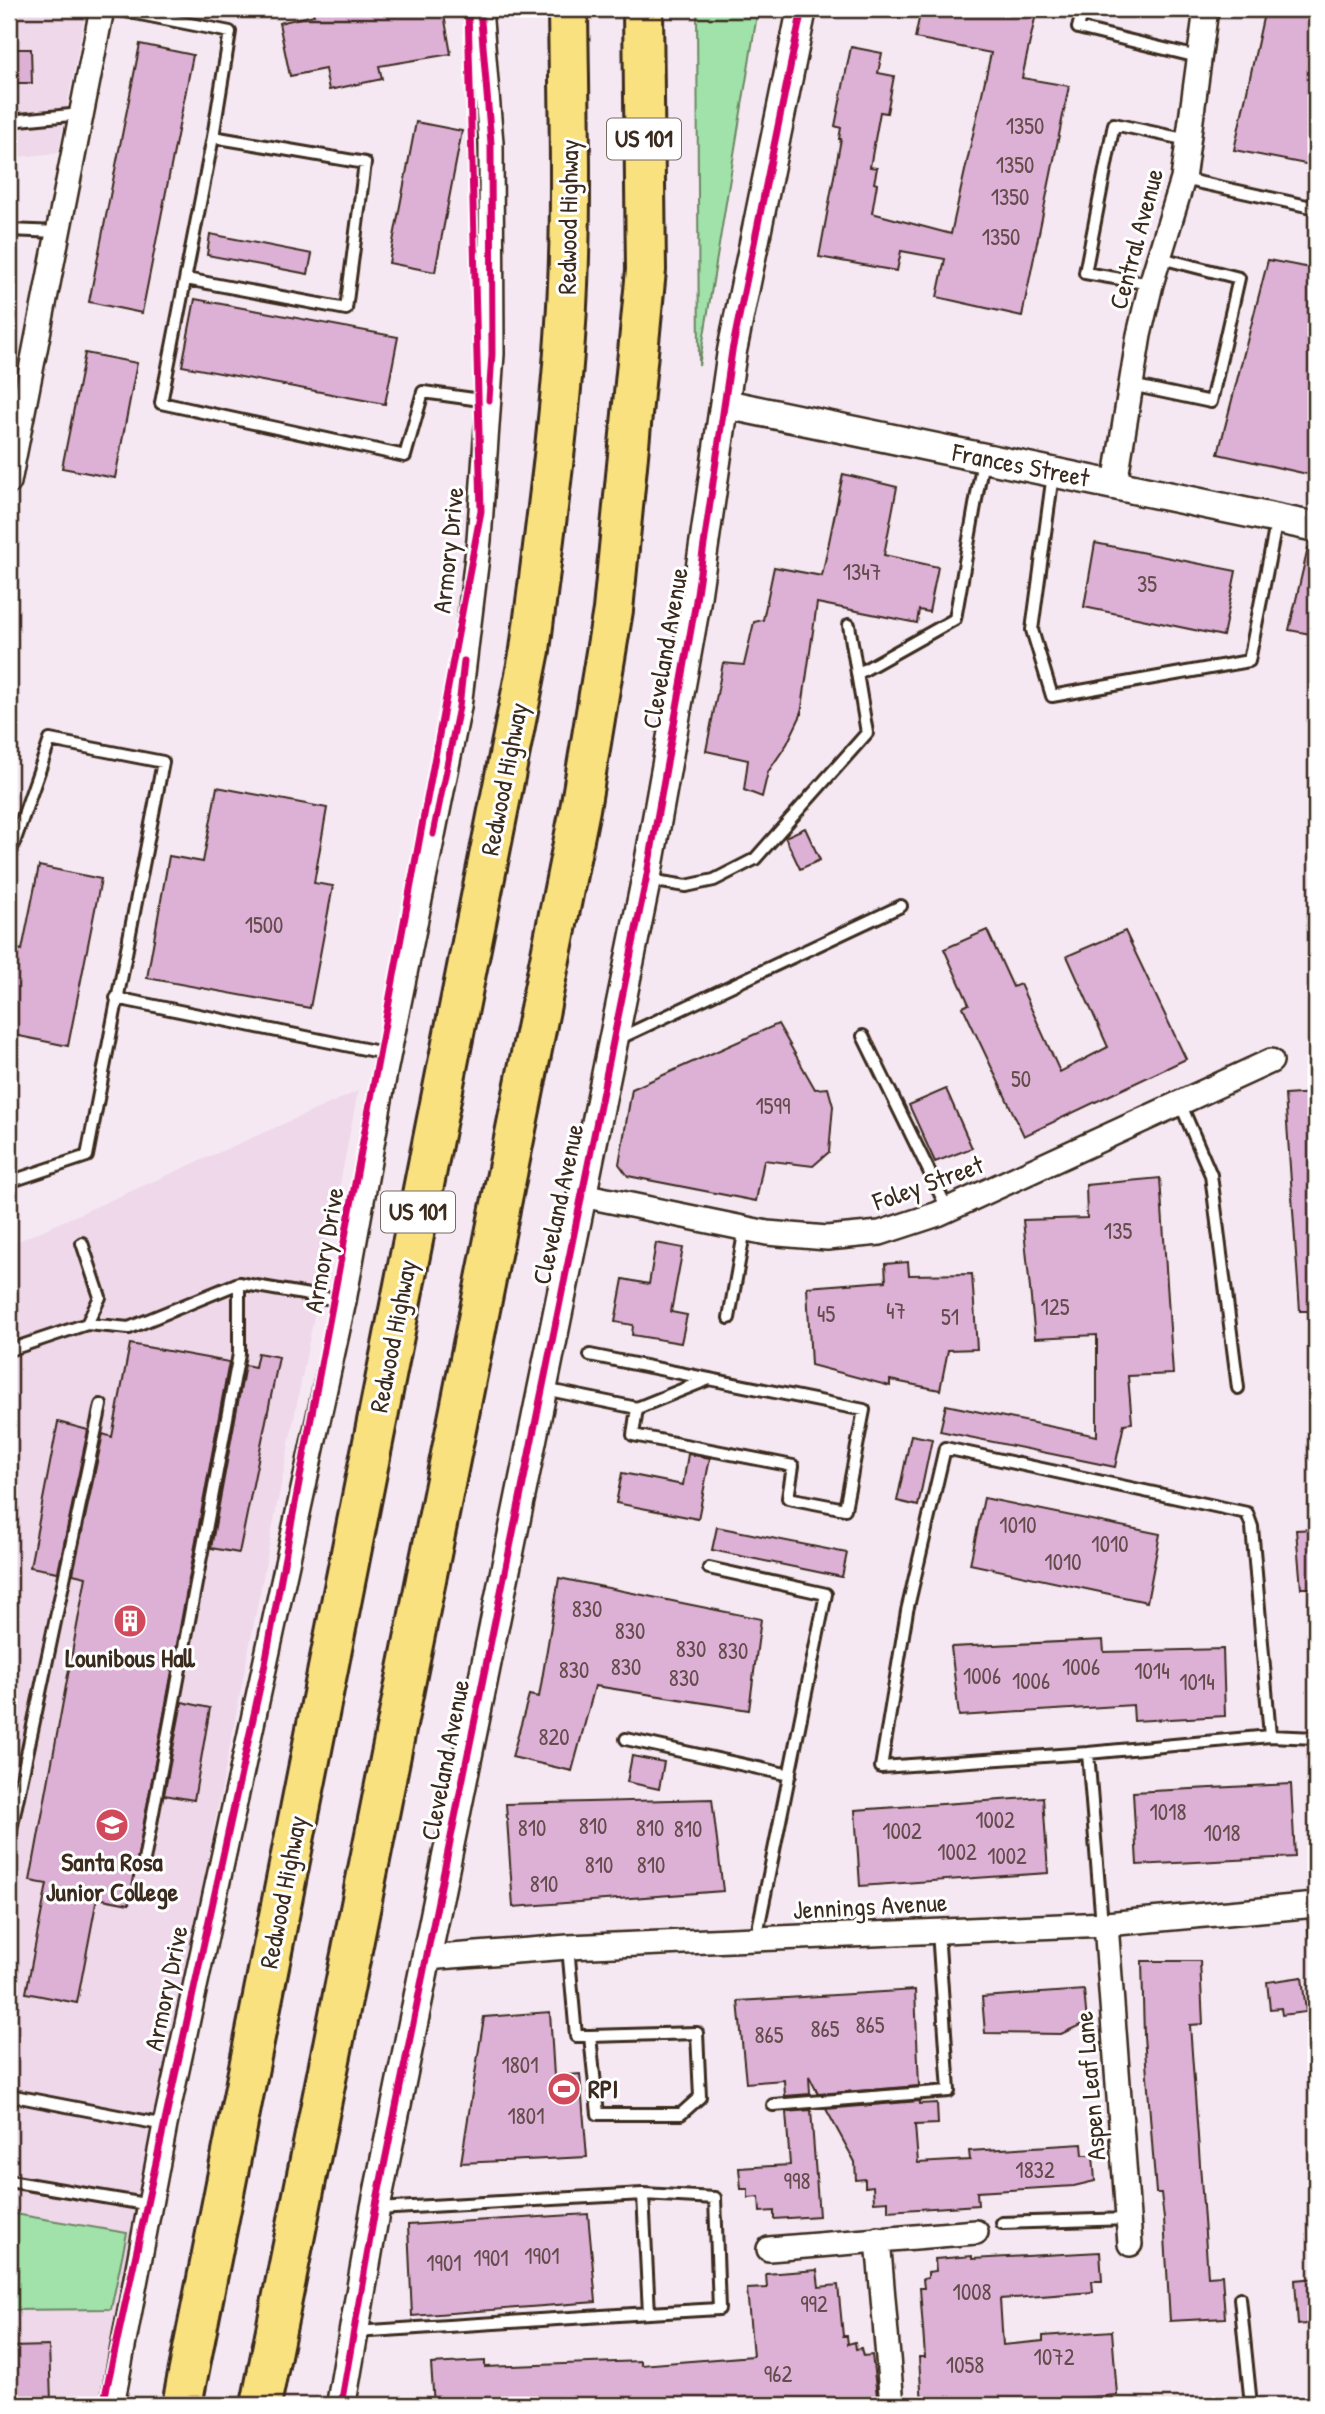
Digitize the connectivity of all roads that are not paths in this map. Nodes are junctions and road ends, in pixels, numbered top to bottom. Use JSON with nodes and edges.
{"nodes":[{"id":1,"x":102,"y":9,"type":"edge"},
{"id":2,"x":115,"y":9,"type":"edge"},
{"id":3,"x":480,"y":9,"type":"edge"},
{"id":4,"x":568,"y":9,"type":"edge"},
{"id":5,"x":643,"y":9,"type":"edge"},
{"id":6,"x":802,"y":9,"type":"edge"},
{"id":7,"x":1083,"y":9,"type":"edge"},
{"id":8,"x":1206,"y":9,"type":"edge"},
{"id":9,"x":1198,"y":57,"type":"junction"},
{"id":10,"x":81,"y":114,"type":"junction"},
{"id":11,"x":9,"y":121,"type":"edge"},
{"id":12,"x":213,"y":137,"type":"junction"},
{"id":13,"x":1189,"y":140,"type":"junction"},
{"id":14,"x":1182,"y":179,"type":"junction"},
{"id":15,"x":1316,"y":208,"type":"edge"},
{"id":16,"x":9,"y":230,"type":"edge"},
{"id":17,"x":58,"y":232,"type":"junction"},
{"id":18,"x":1160,"y":258,"type":"junction"},
{"id":19,"x":186,"y":279,"type":"junction"},
{"id":20,"x":1152,"y":284,"type":"junction"},
{"id":21,"x":1131,"y":385,"type":"junction"},
{"id":22,"x":488,"y":401,"type":"junction"},
{"id":23,"x":725,"y":404,"type":"junction"},
{"id":24,"x":984,"y":457,"type":"junction"},
{"id":25,"x":1053,"y":471,"type":"junction"},
{"id":26,"x":9,"y":482,"type":"edge"},
{"id":27,"x":1115,"y":484,"type":"junction"},
{"id":28,"x":1277,"y":518,"type":"junction"},
{"id":29,"x":1316,"y":527,"type":"edge"},
{"id":30,"x":849,"y":625,"type":"dead end"},
{"id":31,"x":857,"y":674,"type":"junction"},
{"id":32,"x":9,"y":857,"type":"edge"},
{"id":33,"x":646,"y":880,"type":"junction"},
{"id":34,"x":901,"y":906,"type":"dead end"},
{"id":35,"x":116,"y":998,"type":"junction"},
{"id":36,"x":863,"y":1036,"type":"dead end"},
{"id":37,"x":613,"y":1041,"type":"junction"},
{"id":38,"x":389,"y":1054,"type":"junction"},
{"id":39,"x":1271,"y":1061,"type":"dead end"},
{"id":40,"x":1180,"y":1103,"type":"junction"},
{"id":41,"x":9,"y":1182,"type":"edge"},
{"id":42,"x":582,"y":1195,"type":"junction"},
{"id":43,"x":948,"y":1210,"type":"junction"},
{"id":44,"x":745,"y":1228,"type":"junction"},
{"id":45,"x":82,"y":1243,"type":"dead end"},
{"id":46,"x":239,"y":1283,"type":"junction"},
{"id":47,"x":344,"y":1301,"type":"junction"},
{"id":48,"x":729,"y":1318,"type":"dead end"},
{"id":49,"x":87,"y":1324,"type":"junction"},
{"id":50,"x":9,"y":1349,"type":"edge"},
{"id":51,"x":590,"y":1355,"type":"dead end"},
{"id":52,"x":709,"y":1379,"type":"junction"},
{"id":53,"x":1238,"y":1388,"type":"dead end"},
{"id":54,"x":541,"y":1389,"type":"junction"},
{"id":55,"x":101,"y":1405,"type":"dead end"},
{"id":56,"x":638,"y":1408,"type":"junction"},
{"id":57,"x":709,"y":1568,"type":"dead end"},
{"id":58,"x":1270,"y":1736,"type":"junction"},
{"id":59,"x":1316,"y":1738,"type":"edge"},
{"id":60,"x":626,"y":1739,"type":"dead end"},
{"id":61,"x":1088,"y":1753,"type":"junction"},
{"id":62,"x":790,"y":1775,"type":"junction"},
{"id":63,"x":9,"y":1839,"type":"edge"},
{"id":64,"x":143,"y":1866,"type":"dead end"},
{"id":65,"x":1315,"y":1905,"type":"edge"},
{"id":66,"x":1104,"y":1924,"type":"junction"},
{"id":67,"x":937,"y":1931,"type":"junction"},
{"id":68,"x":1316,"y":1934,"type":"edge"},
{"id":69,"x":756,"y":1939,"type":"junction"},
{"id":70,"x":568,"y":1947,"type":"junction"},
{"id":71,"x":426,"y":1958,"type":"junction"},
{"id":72,"x":590,"y":2036,"type":"junction"},
{"id":73,"x":9,"y":2095,"type":"edge"},
{"id":74,"x":772,"y":2105,"type":"dead end"},
{"id":75,"x":165,"y":2125,"type":"junction"},
{"id":76,"x":9,"y":2182,"type":"edge"},
{"id":77,"x":643,"y":2193,"type":"junction"},
{"id":78,"x":151,"y":2205,"type":"junction"},
{"id":79,"x":375,"y":2210,"type":"junction"},
{"id":80,"x":1129,"y":2219,"type":"junction"},
{"id":81,"x":1002,"y":2223,"type":"dead end"},
{"id":82,"x":975,"y":2232,"type":"dead end"},
{"id":83,"x":878,"y":2239,"type":"junction"},
{"id":84,"x":1130,"y":2244,"type":"dead end"},
{"id":85,"x":769,"y":2249,"type":"dead end"},
{"id":86,"x":1240,"y":2298,"type":"dead end"},
{"id":87,"x":649,"y":2313,"type":"junction"},
{"id":88,"x":352,"y":2333,"type":"junction"},
{"id":89,"x":112,"y":2405,"type":"edge"},
{"id":90,"x":182,"y":2405,"type":"edge"},
{"id":91,"x":261,"y":2405,"type":"edge"},
{"id":92,"x":341,"y":2405,"type":"edge"},
{"id":93,"x":892,"y":2405,"type":"edge"},
{"id":94,"x":1251,"y":2405,"type":"edge"}],
"edges":[{"from":1,"to":10,"type":"street"},
{"from":2,"to":12,"type":"lane"},
{"from":3,"to":22,"type":"street","name":"Armory Drive"},
{"from":4,"to":90,"type":"highway","name":"Redwood Highway","number":"US 101"},
{"from":5,"to":91,"type":"highway","number":"US 101"},
{"from":6,"to":23,"type":"street","name":"Cleveland Avenue"},
{"from":7,"to":9,"type":"lane"},
{"from":8,"to":9,"type":"street","name":"Central Avenue"},
{"from":9,"to":13,"type":"street","name":"Central Avenue"},
{"from":10,"to":11,"type":"lane"},
{"from":10,"to":17,"type":"street"},
{"from":12,"to":19,"type":"lane"},
{"from":12,"to":19,"type":"lane"},
{"from":13,"to":14,"type":"street","name":"Central Avenue"},
{"from":13,"to":20,"type":"lane"},
{"from":14,"to":15,"type":"lane"},
{"from":14,"to":18,"type":"street","name":"Central Avenue"},
{"from":16,"to":17,"type":"lane"},
{"from":17,"to":26,"type":"street"},
{"from":18,"to":20,"type":"street","name":"Central Avenue"},
{"from":18,"to":21,"type":"lane"},
{"from":19,"to":22,"type":"lane"},
{"from":20,"to":21,"type":"street","name":"Central Avenue"},
{"from":21,"to":27,"type":"street","name":"Central Avenue"},
{"from":22,"to":38,"type":"street","name":"Armory Drive"},
{"from":23,"to":24,"type":"street","name":"Frances Street"},
{"from":23,"to":33,"type":"street","name":"Cleveland Avenue"},
{"from":24,"to":25,"type":"street","name":"Frances Street"},
{"from":24,"to":31,"type":"lane"},
{"from":25,"to":27,"type":"street","name":"Frances Street"},
{"from":25,"to":28,"type":"lane"},
{"from":27,"to":28,"type":"street","name":"Frances Street"},
{"from":28,"to":29,"type":"street","name":"Frances Street"},
{"from":30,"to":31,"type":"lane"},
{"from":31,"to":33,"type":"lane"},
{"from":32,"to":35,"type":"lane"},
{"from":33,"to":37,"type":"street","name":"Cleveland Avenue"},
{"from":34,"to":37,"type":"lane"},
{"from":35,"to":38,"type":"lane"},
{"from":35,"to":41,"type":"lane"},
{"from":36,"to":43,"type":"lane"},
{"from":37,"to":42,"type":"street","name":"Cleveland Avenue"},
{"from":38,"to":47,"type":"street","name":"Armory Drive"},
{"from":39,"to":40,"type":"street","name":"Foley Street"},
{"from":40,"to":43,"type":"street","name":"Foley Street"},
{"from":40,"to":53,"type":"lane"},
{"from":42,"to":44,"type":"street","name":"Foley Street"},
{"from":42,"to":54,"type":"street","name":"Cleveland Avenue"},
{"from":43,"to":44,"type":"street","name":"Foley Street"},
{"from":44,"to":48,"type":"lane"},
{"from":45,"to":49,"type":"lane"},
{"from":46,"to":47,"type":"lane"},
{"from":46,"to":49,"type":"lane"},
{"from":46,"to":64,"type":"lane"},
{"from":47,"to":75,"type":"street","name":"Armory Drive"},
{"from":49,"to":50,"type":"lane"},
{"from":51,"to":52,"type":"lane"},
{"from":52,"to":56,"type":"lane"},
{"from":52,"to":56,"type":"lane"},
{"from":54,"to":56,"type":"lane"},
{"from":54,"to":71,"type":"street","name":"Cleveland Avenue"},
{"from":55,"to":63,"type":"lane"},
{"from":57,"to":62,"type":"lane"},
{"from":58,"to":59,"type":"lane"},
{"from":58,"to":61,"type":"lane"},
{"from":58,"to":61,"type":"lane"},
{"from":60,"to":62,"type":"lane"},
{"from":61,"to":66,"type":"lane"},
{"from":62,"to":69,"type":"lane"},
{"from":65,"to":66,"type":"street","name":"Jennings Avenue"},
{"from":65,"to":68,"type":"lane"},
{"from":66,"to":67,"type":"street","name":"Jennings Avenue"},
{"from":66,"to":80,"type":"street","name":"Aspen Leaf Lane"},
{"from":67,"to":69,"type":"street","name":"Jennings Avenue"},
{"from":67,"to":74,"type":"lane"},
{"from":69,"to":70,"type":"street","name":"Jennings Avenue"},
{"from":70,"to":71,"type":"street","name":"Jennings Avenue"},
{"from":70,"to":72,"type":"lane"},
{"from":71,"to":79,"type":"street","name":"Cleveland Avenue"},
{"from":72,"to":72,"type":"lane"},
{"from":73,"to":75,"type":"lane"},
{"from":75,"to":78,"type":"street","name":"Armory Drive"},
{"from":76,"to":78,"type":"lane"},
{"from":77,"to":79,"type":"lane"},
{"from":77,"to":87,"type":"lane"},
{"from":77,"to":87,"type":"lane"},
{"from":78,"to":89,"type":"street","name":"Armory Drive"},
{"from":79,"to":88,"type":"street","name":"Cleveland Avenue"},
{"from":80,"to":81,"type":"lane"},
{"from":80,"to":84,"type":"street","name":"Aspen Leaf Lane"},
{"from":82,"to":83,"type":"street"},
{"from":83,"to":85,"type":"street"},
{"from":83,"to":93,"type":"street"},
{"from":86,"to":94,"type":"lane"},
{"from":87,"to":88,"type":"lane"},
{"from":88,"to":92,"type":"street","name":"Cleveland Avenue"}]}
